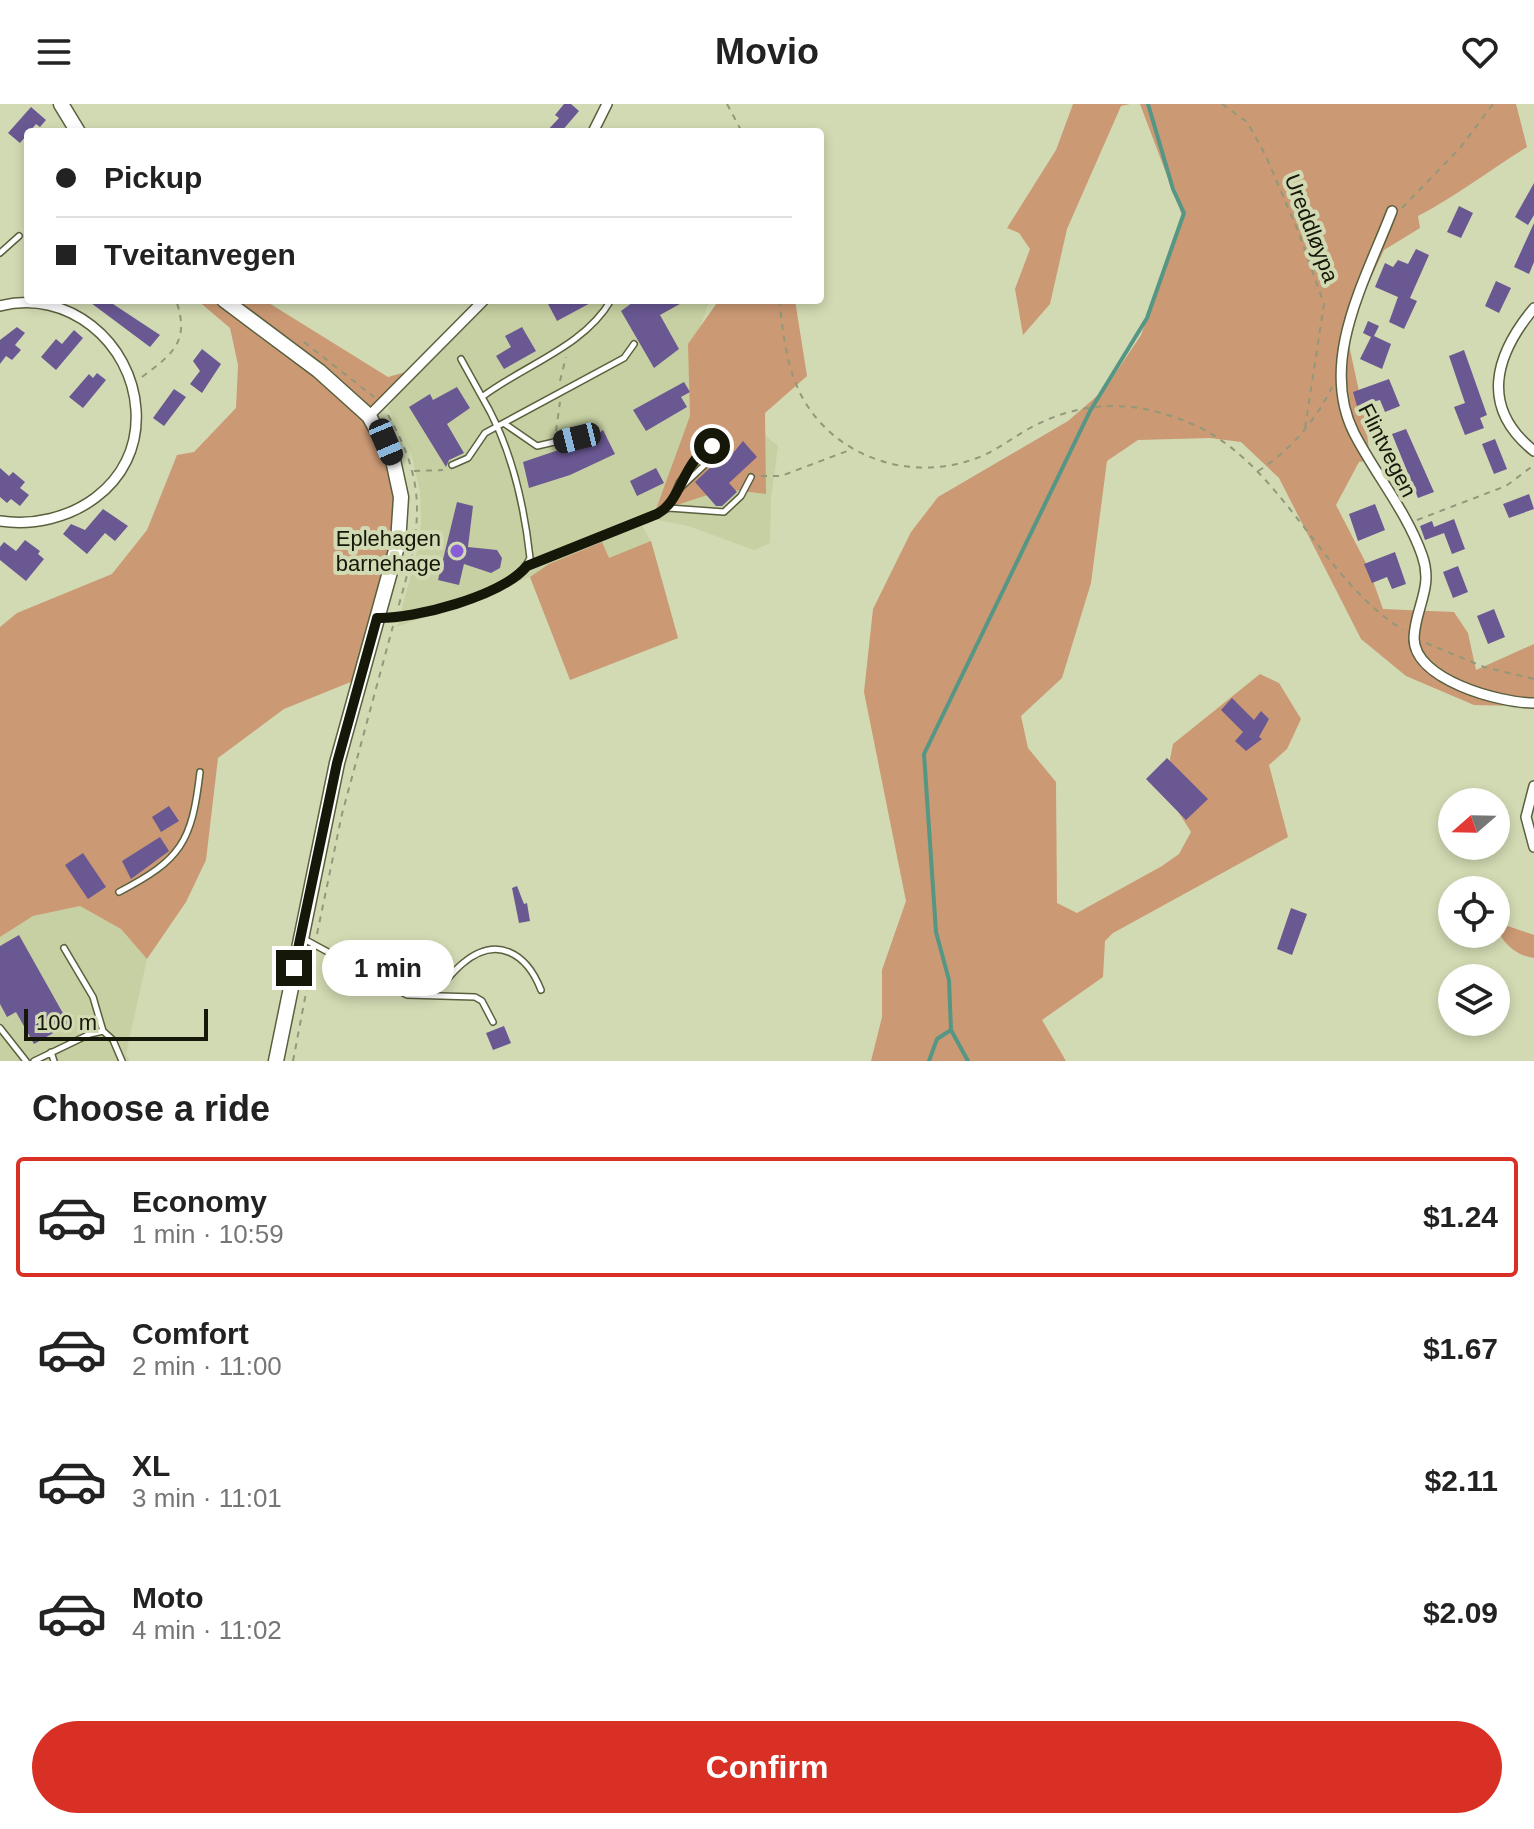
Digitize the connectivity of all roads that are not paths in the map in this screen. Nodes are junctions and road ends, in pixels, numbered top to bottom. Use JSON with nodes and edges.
{"nodes":[{"id":1,"x":61,"y":104,"type":"edge"},
{"id":2,"x":607,"y":104,"type":"edge"},
{"id":3,"x":76,"y":128,"type":"edge"},
{"id":4,"x":595,"y":128,"type":"edge"},
{"id":5,"x":1392,"y":211,"type":"road end"},
{"id":6,"x":19,"y":236,"type":"dead end"},
{"id":7,"x":0,"y":253,"type":"edge"},
{"id":8,"x":24,"y":303,"type":"edge"},
{"id":9,"x":50,"y":304,"type":"edge"},
{"id":10,"x":229,"y":304,"type":"edge"},
{"id":11,"x":480,"y":304,"type":"edge"},
{"id":12,"x":609,"y":304,"type":"edge"},
{"id":13,"x":0,"y":306,"type":"edge"},
{"id":14,"x":1534,"y":308,"type":"edge"},
{"id":15,"x":634,"y":344,"type":"dead end"},
{"id":16,"x":461,"y":359,"type":"dead end"},
{"id":17,"x":482,"y":397,"type":"junction"},
{"id":18,"x":369,"y":416,"type":"junction"},
{"id":19,"x":505,"y":424,"type":"junction"},
{"id":20,"x":498,"y":427,"type":"junction"},
{"id":21,"x":589,"y":434,"type":"dead end"},
{"id":22,"x":1534,"y":451,"type":"edge"},
{"id":23,"x":728,"y":453,"type":"dead end"},
{"id":24,"x":721,"y":460,"type":"dead end"},
{"id":25,"x":452,"y":465,"type":"road end"},
{"id":26,"x":751,"y":477,"type":"road end"},
{"id":27,"x":676,"y":492,"type":"junction"},
{"id":28,"x":669,"y":508,"type":"junction"},
{"id":29,"x":0,"y":521,"type":"edge"},
{"id":30,"x":527,"y":566,"type":"junction"},
{"id":31,"x":377,"y":618,"type":"junction"},
{"id":32,"x":1534,"y":703,"type":"edge"},
{"id":33,"x":200,"y":772,"type":"dead end"},
{"id":34,"x":1534,"y":786,"type":"edge"},
{"id":35,"x":1534,"y":847,"type":"edge"},
{"id":36,"x":119,"y":892,"type":"dead end"},
{"id":37,"x":300,"y":936,"type":"junction"},
{"id":38,"x":64,"y":948,"type":"dead end"},
{"id":39,"x":541,"y":990,"type":"dead end"},
{"id":40,"x":420,"y":995,"type":"junction"},
{"id":41,"x":493,"y":1022,"type":"dead end"},
{"id":42,"x":0,"y":1028,"type":"edge"},
{"id":43,"x":103,"y":1031,"type":"junction"},
{"id":44,"x":51,"y":1052,"type":"junction"},
{"id":45,"x":26,"y":1061,"type":"edge"},
{"id":46,"x":34,"y":1061,"type":"edge"},
{"id":47,"x":54,"y":1061,"type":"edge"},
{"id":48,"x":122,"y":1061,"type":"edge"},
{"id":49,"x":276,"y":1061,"type":"edge"}],
"edges":[{"from":1,"to":3,"type":"main road"},
{"from":2,"to":4,"type":"street"},
{"from":5,"to":32,"type":"street","name":"Flintvegen"},
{"from":6,"to":7,"type":"lane"},
{"from":8,"to":13,"type":"street"},
{"from":9,"to":29,"type":"street"},
{"from":10,"to":18,"type":"main road"},
{"from":11,"to":18,"type":"street"},
{"from":12,"to":17,"type":"lane"},
{"from":14,"to":22,"type":"street"},
{"from":15,"to":19,"type":"lane"},
{"from":16,"to":17,"type":"lane"},
{"from":17,"to":20,"type":"lane"},
{"from":18,"to":31,"type":"main road"},
{"from":19,"to":20,"type":"lane"},
{"from":19,"to":21,"type":"lane"},
{"from":20,"to":25,"type":"lane"},
{"from":20,"to":30,"type":"lane"},
{"from":23,"to":27,"type":"lane"},
{"from":24,"to":27,"type":"lane"},
{"from":26,"to":28,"type":"lane"},
{"from":27,"to":28,"type":"lane"},
{"from":28,"to":30,"type":"lane"},
{"from":30,"to":31,"type":"lane"},
{"from":31,"to":37,"type":"main road"},
{"from":33,"to":36,"type":"lane"},
{"from":34,"to":35,"type":"street"},
{"from":37,"to":40,"type":"lane"},
{"from":37,"to":49,"type":"main road"},
{"from":38,"to":43,"type":"lane"},
{"from":39,"to":40,"type":"lane"},
{"from":40,"to":41,"type":"lane"},
{"from":42,"to":45,"type":"lane"},
{"from":43,"to":44,"type":"lane"},
{"from":43,"to":48,"type":"lane"},
{"from":44,"to":46,"type":"lane"},
{"from":44,"to":47,"type":"lane"}]}
